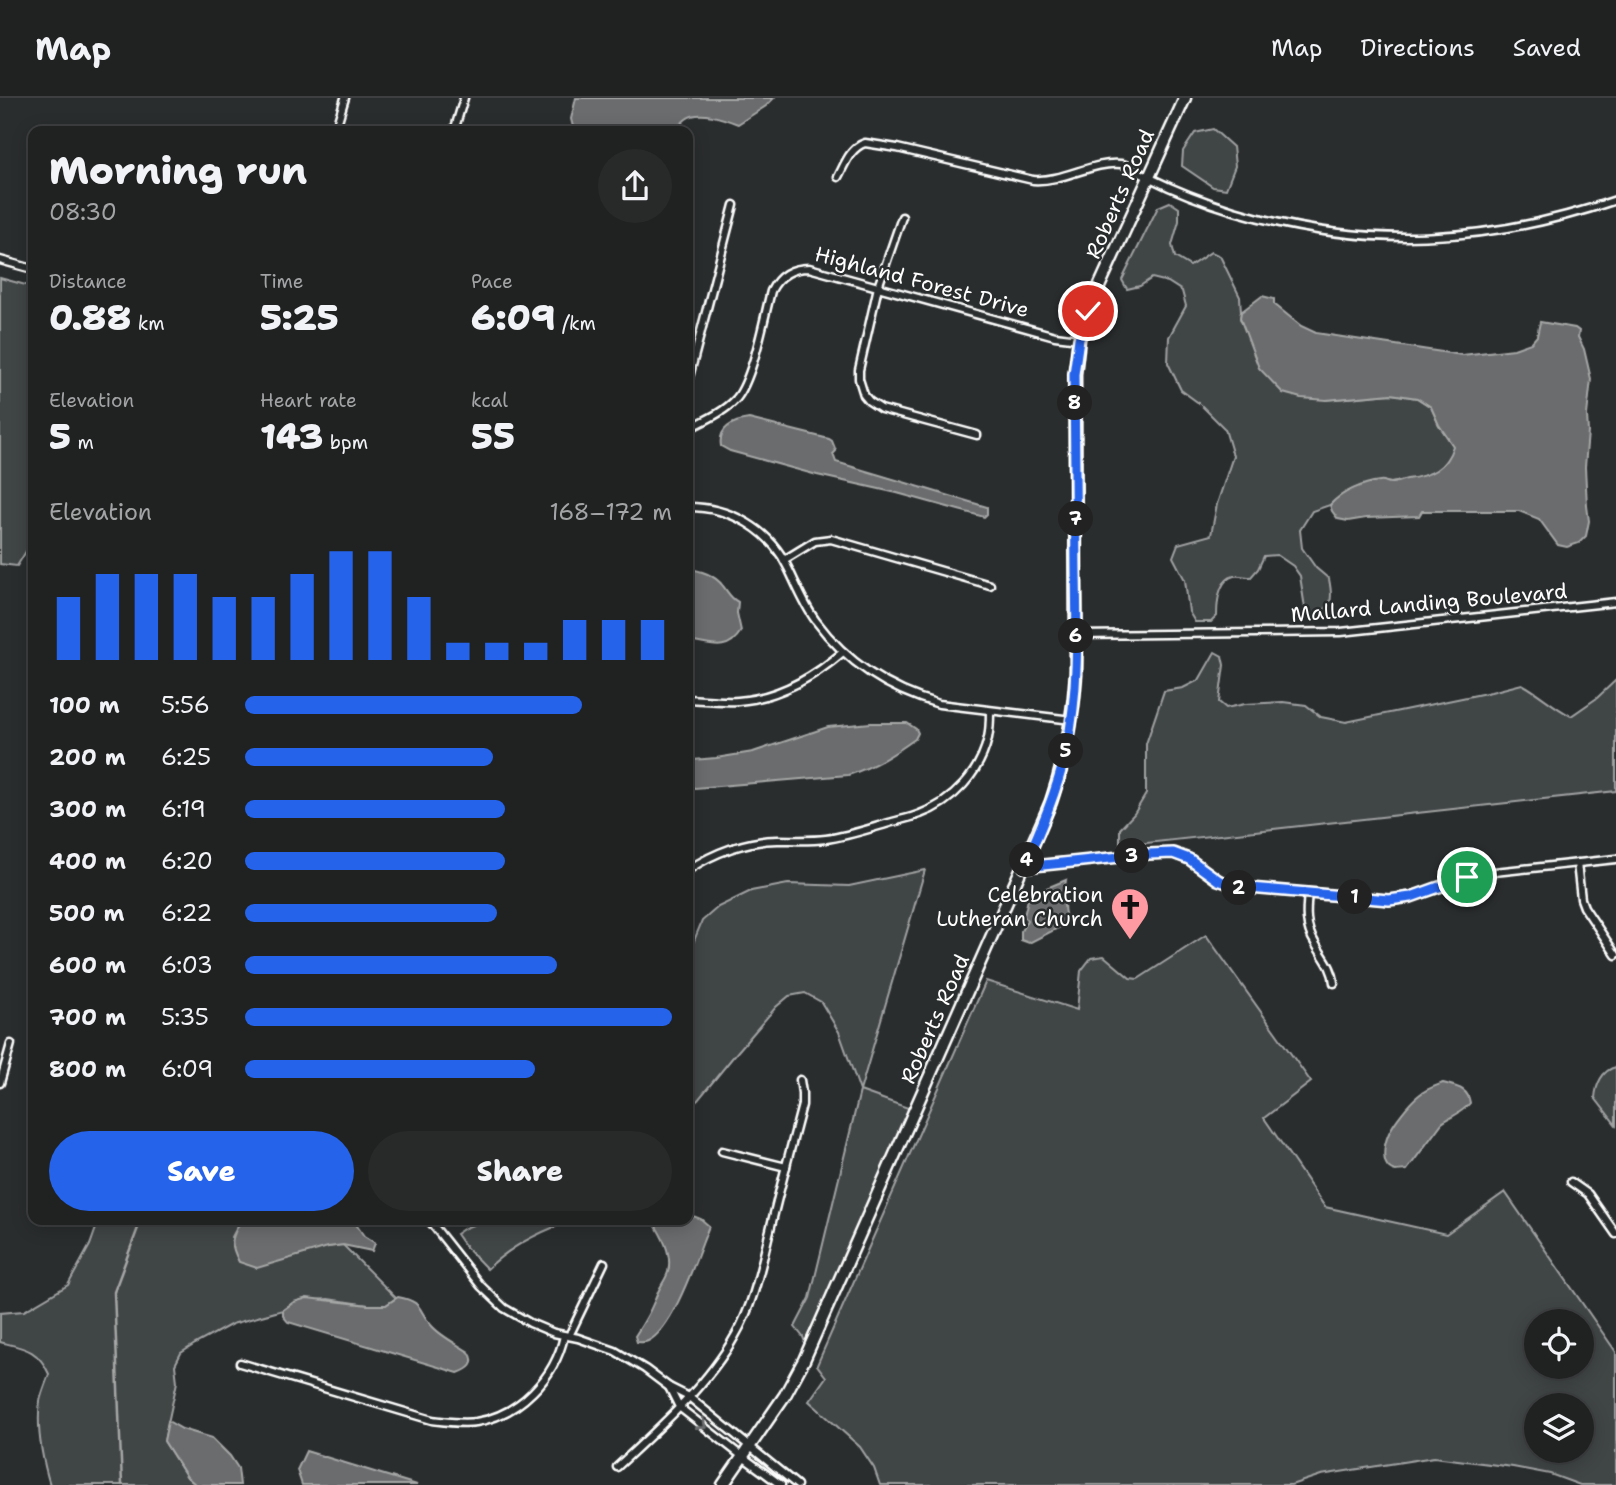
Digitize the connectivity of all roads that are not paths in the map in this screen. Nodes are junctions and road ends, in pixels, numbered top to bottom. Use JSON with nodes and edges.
{"nodes":[{"id":1,"x":345,"y":98,"type":"edge"},
{"id":2,"x":464,"y":98,"type":"edge"},
{"id":3,"x":1185,"y":98,"type":"edge"},
{"id":4,"x":337,"y":126,"type":"edge"},
{"id":5,"x":456,"y":126,"type":"edge"},
{"id":6,"x":838,"y":177,"type":"dead end"},
{"id":7,"x":1148,"y":178,"type":"junction"},
{"id":8,"x":1616,"y":200,"type":"edge"},
{"id":9,"x":734,"y":205,"type":"dead end"},
{"id":10,"x":902,"y":217,"type":"dead end"},
{"id":11,"x":0,"y":260,"type":"edge"},
{"id":12,"x":28,"y":268,"type":"edge"},
{"id":13,"x":877,"y":287,"type":"junction"},
{"id":14,"x":1079,"y":339,"type":"junction"},
{"id":15,"x":693,"y":362,"type":"edge"},
{"id":16,"x":693,"y":422,"type":"edge"},
{"id":17,"x":977,"y":435,"type":"dead end"},
{"id":18,"x":693,"y":508,"type":"edge"},
{"id":19,"x":784,"y":561,"type":"junction"},
{"id":20,"x":990,"y":585,"type":"dead end"},
{"id":21,"x":1616,"y":603,"type":"edge"},
{"id":22,"x":1076,"y":635,"type":"junction"},
{"id":23,"x":843,"y":652,"type":"junction"},
{"id":24,"x":693,"y":699,"type":"edge"},
{"id":25,"x":990,"y":711,"type":"junction"},
{"id":26,"x":1072,"y":720,"type":"junction"},
{"id":27,"x":1616,"y":859,"type":"edge"},
{"id":28,"x":1577,"y":863,"type":"junction"},
{"id":29,"x":693,"y":866,"type":"edge"},
{"id":30,"x":1024,"y":867,"type":"junction"},
{"id":31,"x":1308,"y":894,"type":"junction"},
{"id":32,"x":1616,"y":955,"type":"edge"},
{"id":33,"x":1334,"y":983,"type":"dead end"},
{"id":34,"x":11,"y":1044,"type":"dead end"},
{"id":35,"x":800,"y":1080,"type":"dead end"},
{"id":36,"x":0,"y":1083,"type":"edge"},
{"id":37,"x":722,"y":1151,"type":"dead end"},
{"id":38,"x":786,"y":1167,"type":"junction"},
{"id":39,"x":1571,"y":1182,"type":"dead end"},
{"id":40,"x":433,"y":1225,"type":"edge"},
{"id":41,"x":1616,"y":1234,"type":"edge"},
{"id":42,"x":604,"y":1263,"type":"dead end"},
{"id":43,"x":566,"y":1336,"type":"junction"},
{"id":44,"x":240,"y":1363,"type":"dead end"},
{"id":45,"x":669,"y":1387,"type":"junction"},
{"id":46,"x":689,"y":1397,"type":"junction"},
{"id":47,"x":679,"y":1407,"type":"junction"},
{"id":48,"x":750,"y":1447,"type":"junction"},
{"id":49,"x":743,"y":1457,"type":"junction"},
{"id":50,"x":617,"y":1467,"type":"dead end"},
{"id":51,"x":723,"y":1485,"type":"edge"},
{"id":52,"x":781,"y":1485,"type":"edge"},
{"id":53,"x":797,"y":1485,"type":"edge"}],
"edges":[{"from":1,"to":4,"type":"street"},
{"from":2,"to":5,"type":"street"},
{"from":3,"to":7,"type":"main road","name":"Roberts Road"},
{"from":6,"to":7,"type":"street"},
{"from":7,"to":8,"type":"street"},
{"from":7,"to":14,"type":"main road","name":"Roberts Road"},
{"from":9,"to":15,"type":"street"},
{"from":10,"to":13,"type":"street"},
{"from":11,"to":12,"type":"street"},
{"from":13,"to":14,"type":"street","name":"Highland Forest Drive"},
{"from":13,"to":16,"type":"street","name":"Highland Forest Drive"},
{"from":13,"to":17,"type":"street"},
{"from":14,"to":22,"type":"main road","name":"Roberts Road"},
{"from":18,"to":19,"type":"street"},
{"from":19,"to":20,"type":"street"},
{"from":19,"to":23,"type":"street"},
{"from":21,"to":22,"type":"street","name":"Mallard Landing Boulevard"},
{"from":22,"to":26,"type":"main road","name":"Roberts Road"},
{"from":23,"to":24,"type":"street"},
{"from":23,"to":25,"type":"street"},
{"from":25,"to":26,"type":"street"},
{"from":25,"to":29,"type":"street"},
{"from":26,"to":30,"type":"main road","name":"Roberts Road"},
{"from":27,"to":28,"type":"street"},
{"from":28,"to":31,"type":"street"},
{"from":28,"to":32,"type":"street"},
{"from":30,"to":31,"type":"street"},
{"from":30,"to":48,"type":"main road","name":"Roberts Road"},
{"from":31,"to":33,"type":"street"},
{"from":34,"to":36,"type":"street"},
{"from":35,"to":38,"type":"street"},
{"from":37,"to":38,"type":"street"},
{"from":38,"to":46,"type":"street"},
{"from":39,"to":41,"type":"street"},
{"from":40,"to":43,"type":"street"},
{"from":42,"to":43,"type":"street"},
{"from":43,"to":44,"type":"street"},
{"from":43,"to":45,"type":"street"},
{"from":45,"to":46,"type":"street"},
{"from":45,"to":47,"type":"street"},
{"from":46,"to":47,"type":"street"},
{"from":46,"to":48,"type":"street"},
{"from":47,"to":49,"type":"street","one_way":true},
{"from":47,"to":50,"type":"street"},
{"from":48,"to":49,"type":"main road","name":"Roberts Road"},
{"from":48,"to":53,"type":"street"},
{"from":49,"to":51,"type":"main road","name":"Roberts Road"},
{"from":49,"to":52,"type":"street"}]}
